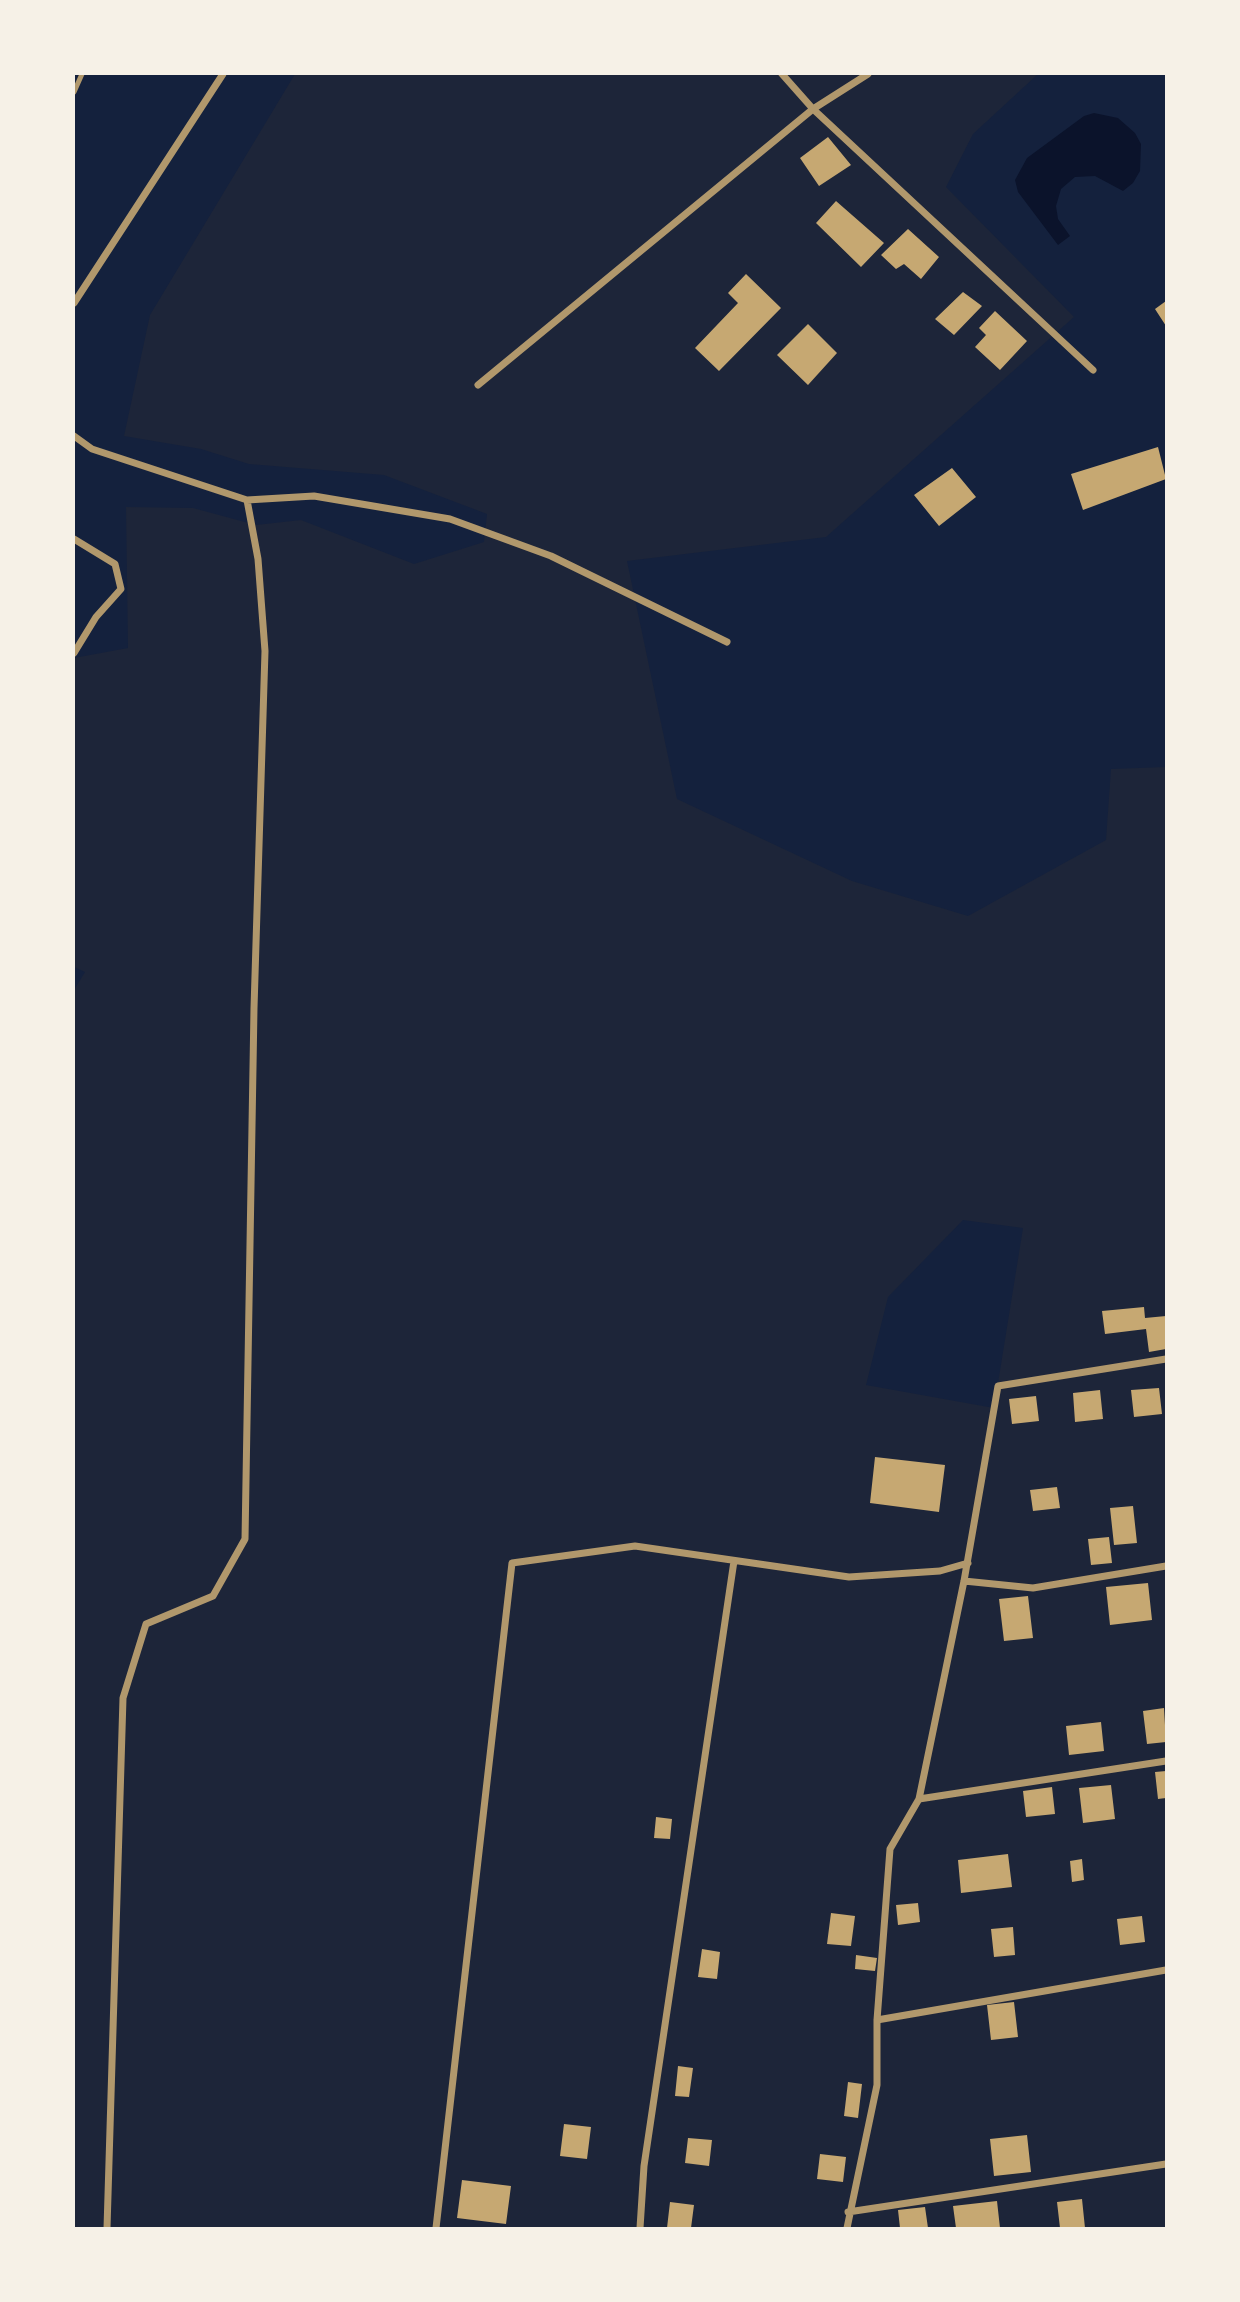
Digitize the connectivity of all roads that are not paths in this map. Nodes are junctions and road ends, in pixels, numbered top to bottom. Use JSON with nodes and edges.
{"nodes":[{"id":1,"x":82,"y":74,"type":"edge"},
{"id":2,"x":223,"y":74,"type":"edge"},
{"id":3,"x":782,"y":74,"type":"edge"},
{"id":4,"x":869,"y":74,"type":"edge"},
{"id":5,"x":74,"y":92,"type":"edge"},
{"id":6,"x":813,"y":109,"type":"junction"},
{"id":7,"x":74,"y":303,"type":"edge"},
{"id":8,"x":1093,"y":370,"type":"dead end"},
{"id":9,"x":478,"y":385,"type":"dead end"},
{"id":10,"x":74,"y":436,"type":"edge"},
{"id":11,"x":247,"y":500,"type":"junction"},
{"id":12,"x":74,"y":539,"type":"edge"},
{"id":13,"x":727,"y":642,"type":"dead end"},
{"id":14,"x":74,"y":653,"type":"edge"},
{"id":15,"x":1167,"y":1359,"type":"edge"},
{"id":16,"x":734,"y":1561,"type":"junction"},
{"id":17,"x":968,"y":1563,"type":"junction"},
{"id":18,"x":1167,"y":1566,"type":"edge"},
{"id":19,"x":964,"y":1581,"type":"junction"},
{"id":20,"x":1167,"y":1761,"type":"edge"},
{"id":21,"x":919,"y":1799,"type":"junction"},
{"id":22,"x":1167,"y":1970,"type":"edge"},
{"id":23,"x":877,"y":2021,"type":"junction"},
{"id":24,"x":1167,"y":2164,"type":"edge"},
{"id":25,"x":848,"y":2212,"type":"junction"},
{"id":26,"x":107,"y":2228,"type":"edge"},
{"id":27,"x":436,"y":2228,"type":"edge"},
{"id":28,"x":640,"y":2228,"type":"edge"},
{"id":29,"x":847,"y":2228,"type":"edge"}],
"edges":[{"from":1,"to":5,"type":"lane"},
{"from":2,"to":7,"type":"street"},
{"from":3,"to":6,"type":"street"},
{"from":4,"to":6,"type":"street"},
{"from":6,"to":8,"type":"street"},
{"from":6,"to":9,"type":"street"},
{"from":10,"to":11,"type":"street"},
{"from":11,"to":13,"type":"street"},
{"from":11,"to":26,"type":"street"},
{"from":12,"to":14,"type":"street"},
{"from":15,"to":17,"type":"street"},
{"from":16,"to":17,"type":"street"},
{"from":16,"to":27,"type":"street"},
{"from":16,"to":28,"type":"street"},
{"from":17,"to":19,"type":"street"},
{"from":18,"to":19,"type":"street"},
{"from":19,"to":21,"type":"street"},
{"from":20,"to":21,"type":"street"},
{"from":21,"to":23,"type":"street"},
{"from":22,"to":23,"type":"street"},
{"from":23,"to":25,"type":"street"},
{"from":24,"to":25,"type":"street"},
{"from":25,"to":29,"type":"street"}]}
